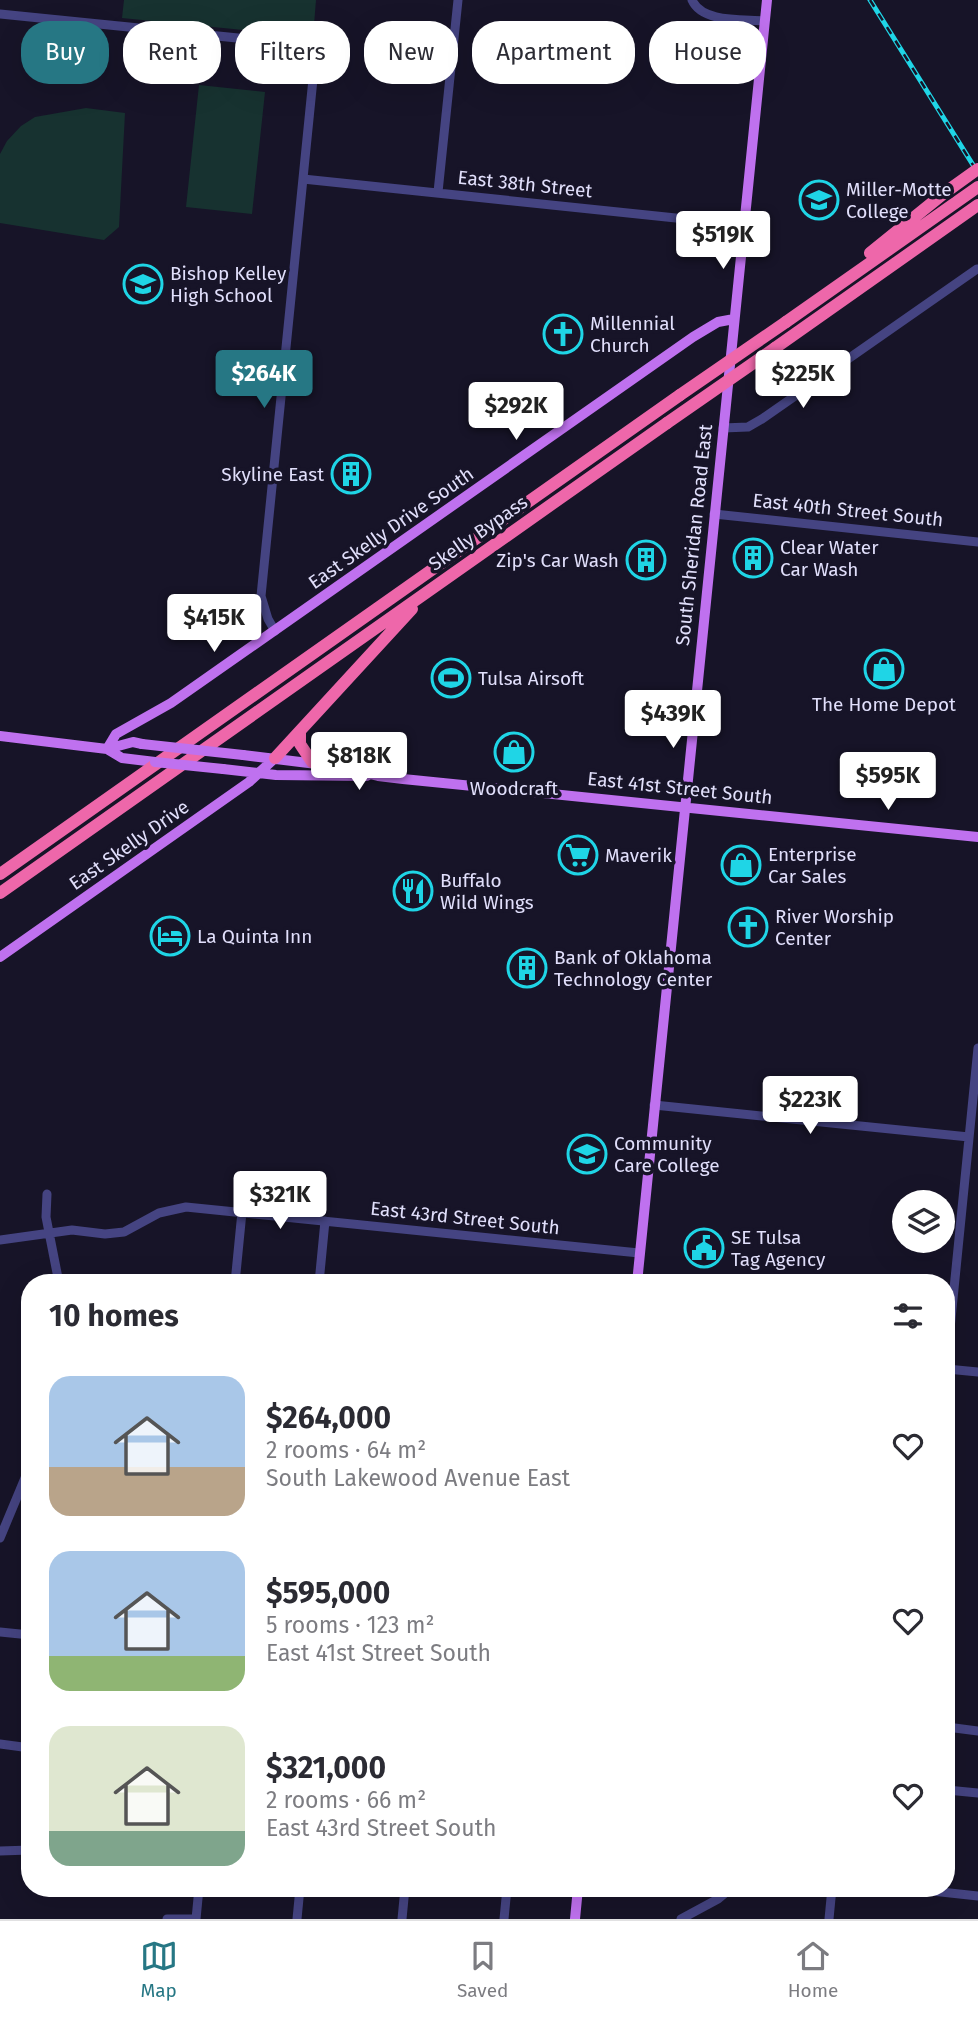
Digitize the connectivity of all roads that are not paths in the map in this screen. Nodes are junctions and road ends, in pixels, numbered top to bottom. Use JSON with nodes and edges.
{"nodes":[{"id":1,"x":458,"y":0,"type":"edge"},
{"id":2,"x":692,"y":0,"type":"edge"},
{"id":3,"x":766,"y":0,"type":"edge"},
{"id":4,"x":0,"y":14,"type":"edge"},
{"id":5,"x":764,"y":21,"type":"joint"},
{"id":6,"x":758,"y":84,"type":"edge"},
{"id":7,"x":978,"y":169,"type":"edge"},
{"id":8,"x":303,"y":179,"type":"junction"},
{"id":9,"x":978,"y":187,"type":"edge"},
{"id":10,"x":439,"y":192,"type":"junction"},
{"id":11,"x":978,"y":205,"type":"edge"},
{"id":12,"x":744,"y":225,"type":"junction"},
{"id":13,"x":977,"y":269,"type":"edge"},
{"id":14,"x":734,"y":319,"type":"junction"},
{"id":15,"x":786,"y":322,"type":"junction"},
{"id":16,"x":723,"y":428,"type":"junction"},
{"id":17,"x":714,"y":514,"type":"junction"},
{"id":18,"x":978,"y":542,"type":"edge"},
{"id":19,"x":429,"y":591,"type":"junction"},
{"id":20,"x":275,"y":631,"type":"junction"},
{"id":21,"x":300,"y":731,"type":"junction"},
{"id":22,"x":0,"y":736,"type":"edge"},
{"id":23,"x":107,"y":748,"type":"junction"},
{"id":24,"x":275,"y":758,"type":"junction"},
{"id":25,"x":312,"y":762,"type":"junction"},
{"id":26,"x":258,"y":773,"type":"junction"},
{"id":27,"x":378,"y":776,"type":"junction"},
{"id":28,"x":684,"y":806,"type":"junction"},
{"id":29,"x":978,"y":837,"type":"edge"},
{"id":30,"x":0,"y":874,"type":"edge"},
{"id":31,"x":0,"y":893,"type":"edge"},
{"id":32,"x":0,"y":957,"type":"edge"},
{"id":33,"x":978,"y":1048,"type":"edge"},
{"id":34,"x":654,"y":1105,"type":"junction"},
{"id":35,"x":969,"y":1137,"type":"junction"},
{"id":36,"x":47,"y":1194,"type":"dead end"},
{"id":37,"x":242,"y":1212,"type":"junction"},
{"id":38,"x":325,"y":1220,"type":"junction"},
{"id":39,"x":50,"y":1233,"type":"junction"},
{"id":40,"x":0,"y":1240,"type":"edge"},
{"id":41,"x":639,"y":1253,"type":"junction"},
{"id":42,"x":57,"y":1274,"type":"edge"},
{"id":43,"x":236,"y":1274,"type":"edge"},
{"id":44,"x":320,"y":1274,"type":"edge"},
{"id":45,"x":638,"y":1274,"type":"edge"},
{"id":46,"x":955,"y":1278,"type":"edge"},
{"id":47,"x":955,"y":1370,"type":"edge"},
{"id":48,"x":978,"y":1372,"type":"edge"},
{"id":49,"x":21,"y":1488,"type":"edge"},
{"id":50,"x":0,"y":1538,"type":"edge"},
{"id":51,"x":0,"y":1632,"type":"edge"},
{"id":52,"x":21,"y":1634,"type":"edge"},
{"id":53,"x":955,"y":1728,"type":"edge"},
{"id":54,"x":978,"y":1731,"type":"edge"},
{"id":55,"x":0,"y":1744,"type":"edge"},
{"id":56,"x":21,"y":1747,"type":"edge"},
{"id":57,"x":955,"y":1791,"type":"edge"},
{"id":58,"x":978,"y":1793,"type":"edge"},
{"id":59,"x":21,"y":1850,"type":"edge"},
{"id":60,"x":0,"y":1851,"type":"edge"},
{"id":61,"x":955,"y":1894,"type":"edge"},
{"id":62,"x":978,"y":1896,"type":"edge"},
{"id":63,"x":198,"y":1897,"type":"edge"},
{"id":64,"x":299,"y":1897,"type":"edge"},
{"id":65,"x":404,"y":1897,"type":"edge"},
{"id":66,"x":506,"y":1897,"type":"edge"},
{"id":67,"x":577,"y":1897,"type":"edge"},
{"id":68,"x":720,"y":1897,"type":"edge"},
{"id":69,"x":831,"y":1897,"type":"edge"},
{"id":70,"x":167,"y":1919,"type":"edge"},
{"id":71,"x":196,"y":1919,"type":"edge"},
{"id":72,"x":297,"y":1919,"type":"edge"},
{"id":73,"x":402,"y":1919,"type":"edge"},
{"id":74,"x":504,"y":1919,"type":"edge"},
{"id":75,"x":575,"y":1919,"type":"edge"},
{"id":76,"x":681,"y":1919,"type":"edge"},
{"id":77,"x":829,"y":1919,"type":"edge"}],
"edges":[{"from":1,"to":10,"type":"street"},
{"from":2,"to":5,"type":"street"},
{"from":3,"to":5,"type":"main road","name":"South Sheridan Road East"},
{"from":4,"to":8,"type":"street"},
{"from":6,"to":12,"type":"main road","name":"South Sheridan Road East"},
{"from":7,"to":15,"type":"highway","bridge":true},
{"from":8,"to":10,"type":"street","name":"East 38th Street"},
{"from":8,"to":20,"type":"street"},
{"from":9,"to":15,"type":"highway","name":"Skelly Bypass"},
{"from":10,"to":12,"type":"street","name":"East 38th Street"},
{"from":11,"to":19,"type":"highway","name":"Skelly Bypass","bridge":true},
{"from":12,"to":14,"type":"main road","name":"South Sheridan Road East"},
{"from":13,"to":16,"type":"street"},
{"from":14,"to":16,"type":"main road","name":"South Sheridan Road East"},
{"from":14,"to":20,"type":"main road","name":"East Skelly Drive South"},
{"from":15,"to":30,"type":"highway","name":"Skelly Bypass","bridge":true},
{"from":16,"to":17,"type":"main road","name":"South Sheridan Road East"},
{"from":17,"to":18,"type":"street","name":"East 40th Street South"},
{"from":17,"to":28,"type":"main road","name":"South Sheridan Road East"},
{"from":19,"to":21,"type":"highway"},
{"from":19,"to":31,"type":"highway","name":"Skelly Bypass"},
{"from":20,"to":23,"type":"main road","name":"East Skelly Drive South"},
{"from":21,"to":24,"type":"highway"},
{"from":21,"to":25,"type":"highway"},
{"from":22,"to":23,"type":"main road","name":"East 41st Street South"},
{"from":23,"to":24,"type":"main road","name":"East 41st Street South","bridge":true},
{"from":23,"to":26,"type":"main road","name":"East 41st Street South","bridge":true},
{"from":24,"to":25,"type":"main road","name":"East 41st Street South"},
{"from":24,"to":26,"type":"main road","name":"East Skelly Drive"},
{"from":25,"to":27,"type":"main road","name":"East 41st Street South"},
{"from":26,"to":27,"type":"main road","name":"East 41st Street South"},
{"from":26,"to":32,"type":"main road","name":"East Skelly Drive"},
{"from":27,"to":28,"type":"main road","name":"East 41st Street South"},
{"from":28,"to":29,"type":"main road","name":"East 41st Street South"},
{"from":28,"to":34,"type":"main road","name":"South Sheridan Road East"},
{"from":33,"to":35,"type":"street"},
{"from":34,"to":35,"type":"street"},
{"from":34,"to":41,"type":"main road","name":"South Sheridan Road East"},
{"from":35,"to":46,"type":"street"},
{"from":36,"to":39,"type":"street"},
{"from":37,"to":38,"type":"street","name":"East 43rd Street South"},
{"from":37,"to":39,"type":"street","name":"East 43rd Street South"},
{"from":37,"to":43,"type":"street"},
{"from":38,"to":41,"type":"street","name":"East 43rd Street South"},
{"from":38,"to":44,"type":"street"},
{"from":39,"to":40,"type":"street","name":"East 43rd Street South"},
{"from":39,"to":42,"type":"street"},
{"from":41,"to":45,"type":"main road","name":"South Sheridan Road East"},
{"from":47,"to":48,"type":"street"},
{"from":49,"to":50,"type":"street"},
{"from":51,"to":52,"type":"street"},
{"from":53,"to":54,"type":"street"},
{"from":55,"to":56,"type":"street"},
{"from":57,"to":58,"type":"street"},
{"from":59,"to":60,"type":"street"},
{"from":61,"to":62,"type":"street"},
{"from":63,"to":71,"type":"street"},
{"from":64,"to":72,"type":"street"},
{"from":65,"to":73,"type":"street"},
{"from":66,"to":74,"type":"street"},
{"from":67,"to":75,"type":"main road"},
{"from":68,"to":76,"type":"street"},
{"from":69,"to":77,"type":"street"},
{"from":70,"to":71,"type":"street"}]}
